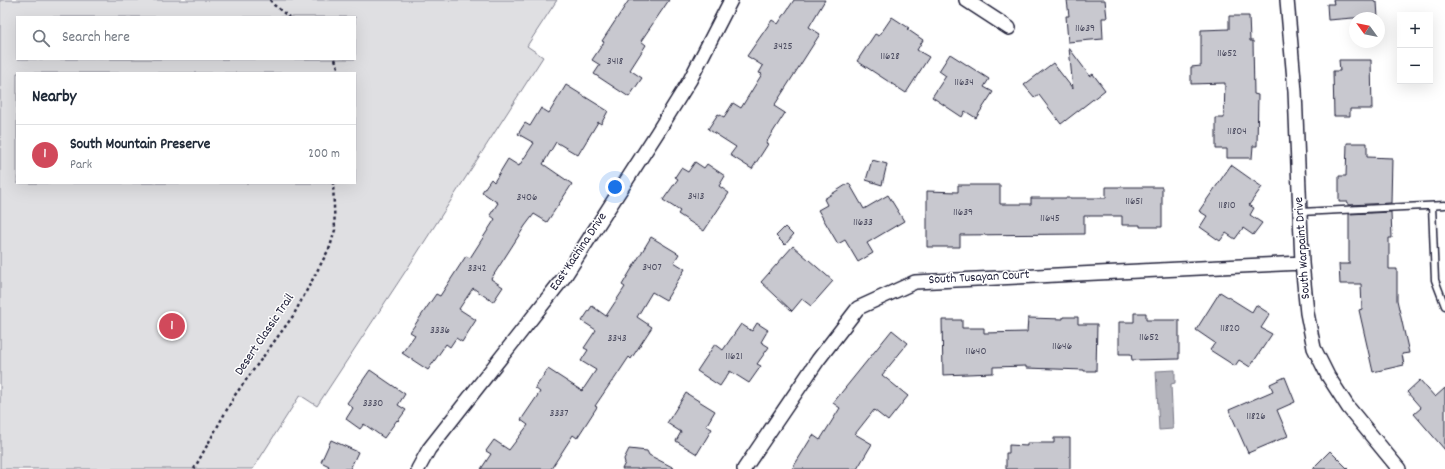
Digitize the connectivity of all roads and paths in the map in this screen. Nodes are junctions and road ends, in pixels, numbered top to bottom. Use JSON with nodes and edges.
{"nodes":[{"id":1,"x":270,"y":0,"type":"edge"},
{"id":2,"x":731,"y":0,"type":"edge"},
{"id":3,"x":966,"y":0,"type":"edge"},
{"id":4,"x":1287,"y":0,"type":"edge"},
{"id":5,"x":288,"y":16,"type":"edge"},
{"id":6,"x":1009,"y":28,"type":"dead end"},
{"id":7,"x":335,"y":60,"type":"edge"},
{"id":8,"x":340,"y":72,"type":"edge"},
{"id":9,"x":333,"y":184,"type":"edge"},
{"id":10,"x":1445,"y":205,"type":"edge"},
{"id":11,"x":1432,"y":206,"type":"junction"},
{"id":12,"x":1300,"y":212,"type":"junction"},
{"id":13,"x":1302,"y":262,"type":"junction"},
{"id":14,"x":1445,"y":306,"type":"edge"},
{"id":15,"x":194,"y":469,"type":"edge"},
{"id":16,"x":418,"y":469,"type":"edge"},
{"id":17,"x":744,"y":469,"type":"edge"},
{"id":18,"x":1399,"y":469,"type":"edge"}],
"edges":[{"from":1,"to":5,"type":"path"},
{"from":2,"to":16,"type":"street","name":"East Kachina Drive"},
{"from":3,"to":6,"type":"street"},
{"from":4,"to":12,"type":"street","name":"South Warpaint Drive"},
{"from":7,"to":8,"type":"path"},
{"from":9,"to":15,"type":"path","name":"Desert Classic Trail"},
{"from":10,"to":11,"type":"lane"},
{"from":11,"to":12,"type":"lane"},
{"from":11,"to":14,"type":"lane"},
{"from":12,"to":13,"type":"street","name":"South Warpaint Drive"},
{"from":13,"to":17,"type":"street","name":"South Tusayan Court"},
{"from":13,"to":18,"type":"street","name":"South Warpaint Drive"}]}
